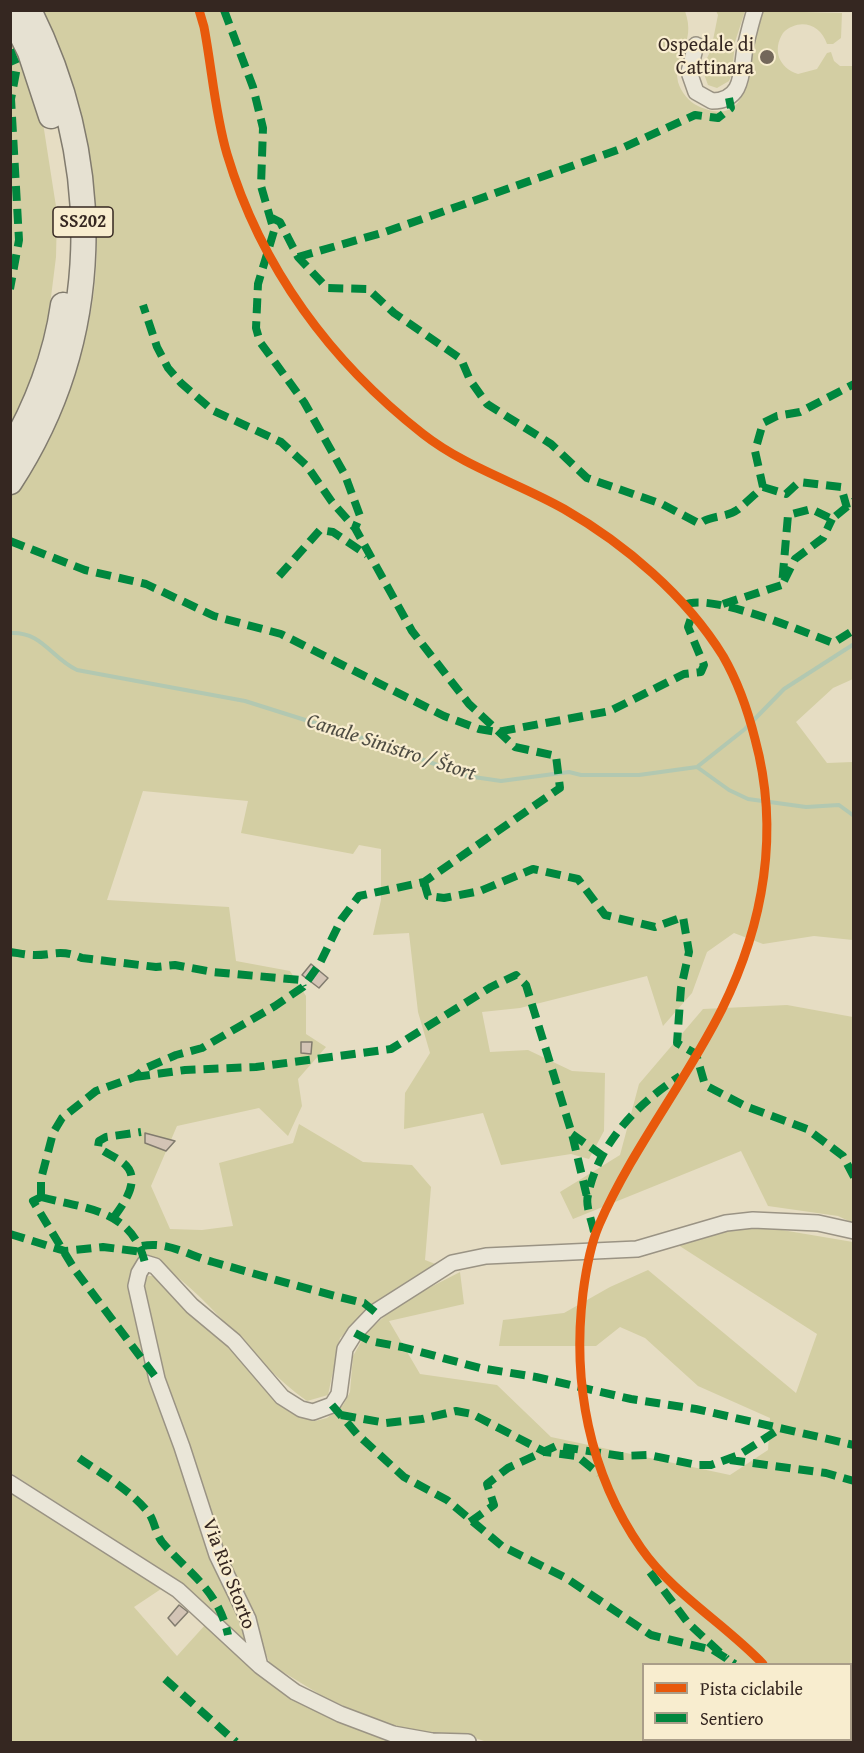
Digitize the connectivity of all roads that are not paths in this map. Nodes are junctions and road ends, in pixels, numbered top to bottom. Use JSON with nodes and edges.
{"nodes":[{"id":1,"x":28,"y":10,"type":"edge"},
{"id":2,"x":755,"y":10,"type":"edge"},
{"id":3,"x":10,"y":12,"type":"edge"},
{"id":4,"x":696,"y":45,"type":"dead end"},
{"id":5,"x":47,"y":76,"type":"junction"},
{"id":6,"x":57,"y":367,"type":"junction"},
{"id":7,"x":10,"y":451,"type":"edge"},
{"id":8,"x":10,"y":482,"type":"edge"},
{"id":9,"x":854,"y":1231,"type":"edge"},
{"id":10,"x":10,"y":1483,"type":"edge"},
{"id":11,"x":260,"y":1665,"type":"junction"},
{"id":12,"x":468,"y":1743,"type":"edge"}],
"edges":[{"from":1,"to":5,"type":"highway","number":"SS202"},
{"from":2,"to":4,"type":"street"},
{"from":3,"to":5,"type":"highway","number":"SS202"},
{"from":5,"to":6,"type":"highway","number":"SS202"},
{"from":6,"to":7,"type":"highway","number":"SS202"},
{"from":6,"to":8,"type":"highway","number":"SS202"},
{"from":9,"to":11,"type":"street","name":"Via Rio Storto"},
{"from":10,"to":11,"type":"street","name":"Via Rio Storto"},
{"from":11,"to":12,"type":"street"}]}
